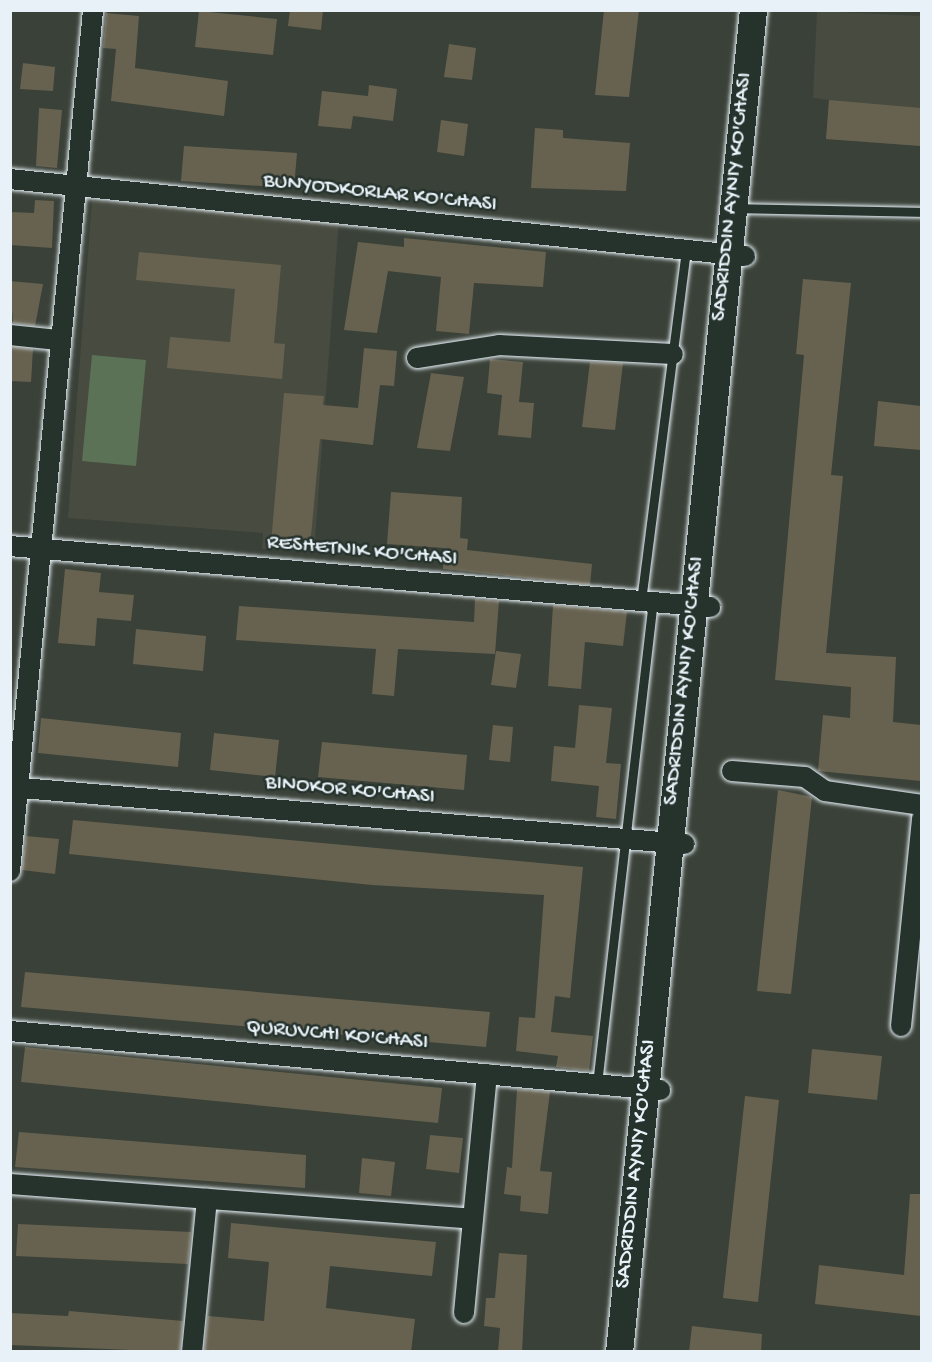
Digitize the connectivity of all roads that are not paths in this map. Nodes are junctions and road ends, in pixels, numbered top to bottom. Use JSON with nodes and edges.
{"nodes":[{"id":1,"x":93,"y":10,"type":"edge"},
{"id":2,"x":753,"y":10,"type":"edge"},
{"id":3,"x":771,"y":10,"type":"edge"},
{"id":4,"x":10,"y":179,"type":"edge"},
{"id":5,"x":75,"y":186,"type":"junction"},
{"id":6,"x":741,"y":208,"type":"junction"},
{"id":7,"x":921,"y":212,"type":"edge"},
{"id":8,"x":686,"y":250,"type":"junction"},
{"id":9,"x":735,"y":255,"type":"junction"},
{"id":10,"x":10,"y":335,"type":"edge"},
{"id":11,"x":58,"y":340,"type":"junction"},
{"id":12,"x":673,"y":354,"type":"junction"},
{"id":13,"x":417,"y":358,"type":"dead end"},
{"id":14,"x":10,"y":546,"type":"edge"},
{"id":15,"x":42,"y":549,"type":"junction"},
{"id":16,"x":647,"y":601,"type":"junction"},
{"id":17,"x":702,"y":606,"type":"junction"},
{"id":18,"x":732,"y":771,"type":"dead end"},
{"id":19,"x":14,"y":787,"type":"edge"},
{"id":20,"x":921,"y":806,"type":"edge"},
{"id":21,"x":921,"y":818,"type":"edge"},
{"id":22,"x":625,"y":839,"type":"junction"},
{"id":23,"x":677,"y":843,"type":"junction"},
{"id":24,"x":10,"y":871,"type":"edge"},
{"id":25,"x":901,"y":1026,"type":"dead end"},
{"id":26,"x":10,"y":1031,"type":"edge"},
{"id":27,"x":487,"y":1074,"type":"junction"},
{"id":28,"x":597,"y":1084,"type":"junction"},
{"id":29,"x":652,"y":1089,"type":"junction"},
{"id":30,"x":10,"y":1184,"type":"edge"},
{"id":31,"x":207,"y":1199,"type":"junction"},
{"id":32,"x":473,"y":1219,"type":"junction"},
{"id":33,"x":464,"y":1312,"type":"dead end"},
{"id":34,"x":192,"y":1352,"type":"edge"},
{"id":35,"x":619,"y":1352,"type":"edge"},
{"id":36,"x":636,"y":1352,"type":"edge"}],
"edges":[{"from":1,"to":5,"type":"street"},
{"from":2,"to":6,"type":"main road","name":"SADRIDDIN AYNIY KO'CHASI"},
{"from":3,"to":6,"type":"main road","name":"SADRIDDIN AYNIY KO'CHASI"},
{"from":4,"to":5,"type":"street","name":"BUNYODKORLAR KO'CHASI"},
{"from":5,"to":8,"type":"street","name":"BUNYODKORLAR KO'CHASI"},
{"from":5,"to":11,"type":"street"},
{"from":6,"to":7,"type":"lane"},
{"from":6,"to":9,"type":"main road","name":"SADRIDDIN AYNIY KO'CHASI"},
{"from":8,"to":9,"type":"street","name":"BUNYODKORLAR KO'CHASI"},
{"from":8,"to":12,"type":"lane"},
{"from":9,"to":17,"type":"main road","name":"SADRIDDIN AYNIY KO'CHASI"},
{"from":10,"to":11,"type":"street"},
{"from":11,"to":15,"type":"street"},
{"from":12,"to":13,"type":"street"},
{"from":12,"to":16,"type":"lane"},
{"from":14,"to":15,"type":"street","name":"RESHETNIK KO'CHASI"},
{"from":15,"to":16,"type":"street","name":"RESHETNIK KO'CHASI"},
{"from":15,"to":19,"type":"street"},
{"from":16,"to":17,"type":"street","name":"RESHETNIK KO'CHASI"},
{"from":16,"to":22,"type":"lane"},
{"from":17,"to":23,"type":"main road","name":"SADRIDDIN AYNIY KO'CHASI"},
{"from":18,"to":20,"type":"street"},
{"from":19,"to":22,"type":"street","name":"BINOKOR KO'CHASI"},
{"from":19,"to":24,"type":"street"},
{"from":21,"to":25,"type":"street"},
{"from":22,"to":23,"type":"street","name":"BINOKOR KO'CHASI"},
{"from":22,"to":28,"type":"lane"},
{"from":23,"to":29,"type":"main road","name":"SADRIDDIN AYNIY KO'CHASI"},
{"from":26,"to":27,"type":"street","name":"QURUVCHI KO'CHASI"},
{"from":27,"to":28,"type":"street","name":"QURUVCHI KO'CHASI"},
{"from":27,"to":32,"type":"street"},
{"from":28,"to":29,"type":"street","name":"QURUVCHI KO'CHASI"},
{"from":29,"to":35,"type":"main road","name":"SADRIDDIN AYNIY KO'CHASI"},
{"from":29,"to":36,"type":"main road","name":"SADRIDDIN AYNIY KO'CHASI"},
{"from":30,"to":31,"type":"street"},
{"from":31,"to":32,"type":"street"},
{"from":31,"to":34,"type":"street"},
{"from":32,"to":33,"type":"street"}]}
